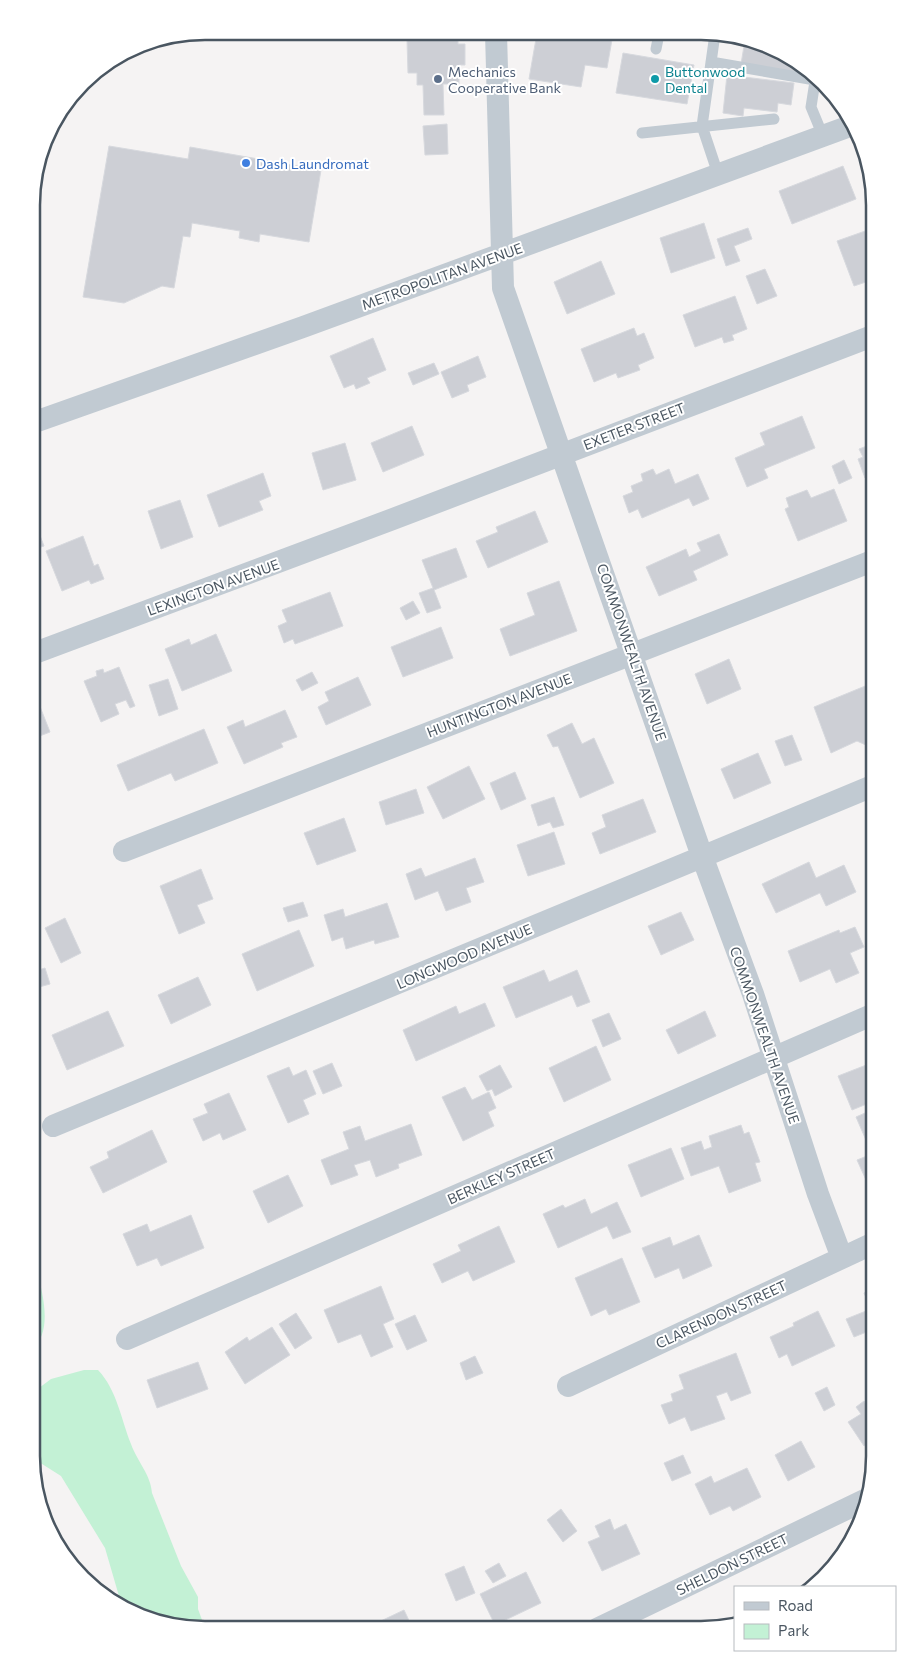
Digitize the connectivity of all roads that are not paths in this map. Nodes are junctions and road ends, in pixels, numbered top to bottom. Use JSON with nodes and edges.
{"nodes":[{"id":1,"x":496,"y":40,"type":"edge"},
{"id":2,"x":658,"y":40,"type":"edge"},
{"id":3,"x":715,"y":41,"type":"edge"},
{"id":4,"x":656,"y":49,"type":"dead end"},
{"id":5,"x":711,"y":62,"type":"junction"},
{"id":6,"x":802,"y":75,"type":"edge"},
{"id":7,"x":815,"y":86,"type":"edge"},
{"id":8,"x":774,"y":119,"type":"dead end"},
{"id":9,"x":702,"y":126,"type":"junction"},
{"id":10,"x":846,"y":127,"type":"edge"},
{"id":11,"x":642,"y":133,"type":"dead end"},
{"id":12,"x":823,"y":136,"type":"junction"},
{"id":13,"x":718,"y":174,"type":"junction"},
{"id":14,"x":503,"y":253,"type":"junction"},
{"id":15,"x":866,"y":338,"type":"edge"},
{"id":16,"x":40,"y":420,"type":"edge"},
{"id":17,"x":561,"y":453,"type":"junction"},
{"id":18,"x":394,"y":519,"type":"joint"},
{"id":19,"x":866,"y":563,"type":"edge"},
{"id":20,"x":40,"y":651,"type":"edge"},
{"id":21,"x":633,"y":654,"type":"junction"},
{"id":22,"x":866,"y":789,"type":"edge"},
{"id":23,"x":124,"y":851,"type":"dead end"},
{"id":24,"x":702,"y":856,"type":"junction"},
{"id":25,"x":866,"y":1018,"type":"edge"},
{"id":26,"x":774,"y":1058,"type":"junction"},
{"id":27,"x":53,"y":1126,"type":"dead end"},
{"id":28,"x":866,"y":1247,"type":"edge"},
{"id":29,"x":842,"y":1258,"type":"junction"},
{"id":30,"x":127,"y":1339,"type":"dead end"},
{"id":31,"x":568,"y":1386,"type":"dead end"},
{"id":32,"x":859,"y":1503,"type":"edge"},
{"id":33,"x":616,"y":1621,"type":"edge"}],
"edges":[{"from":1,"to":14,"type":"street","name":"COMMONWEALTH AVENUE"},
{"from":2,"to":4,"type":"lane"},
{"from":3,"to":5,"type":"lane"},
{"from":5,"to":6,"type":"lane"},
{"from":5,"to":9,"type":"lane"},
{"from":7,"to":12,"type":"lane"},
{"from":8,"to":9,"type":"lane"},
{"from":9,"to":11,"type":"lane"},
{"from":9,"to":13,"type":"lane"},
{"from":10,"to":12,"type":"street","name":"METROPOLITAN AVENUE"},
{"from":12,"to":13,"type":"street","name":"METROPOLITAN AVENUE"},
{"from":13,"to":14,"type":"street","name":"METROPOLITAN AVENUE"},
{"from":14,"to":16,"type":"street","name":"METROPOLITAN AVENUE"},
{"from":14,"to":17,"type":"street","name":"COMMONWEALTH AVENUE"},
{"from":15,"to":17,"type":"street","name":"EXETER STREET"},
{"from":17,"to":18,"type":"street","name":"EXETER STREET"},
{"from":17,"to":21,"type":"street","name":"COMMONWEALTH AVENUE"},
{"from":18,"to":20,"type":"street","name":"LEXINGTON AVENUE"},
{"from":19,"to":21,"type":"street","name":"HUNTINGTON AVENUE"},
{"from":21,"to":23,"type":"street","name":"HUNTINGTON AVENUE"},
{"from":21,"to":24,"type":"street","name":"COMMONWEALTH AVENUE"},
{"from":22,"to":24,"type":"street","name":"LONGWOOD AVENUE"},
{"from":24,"to":26,"type":"street","name":"COMMONWEALTH AVENUE"},
{"from":24,"to":27,"type":"street","name":"LONGWOOD AVENUE"},
{"from":25,"to":26,"type":"street","name":"BERKLEY STREET"},
{"from":26,"to":29,"type":"street","name":"COMMONWEALTH AVENUE"},
{"from":26,"to":30,"type":"street","name":"BERKLEY STREET"},
{"from":28,"to":29,"type":"street","name":"CLARENDON STREET"},
{"from":29,"to":31,"type":"street","name":"CLARENDON STREET"},
{"from":32,"to":33,"type":"street","name":"SHELDON STREET"}]}
